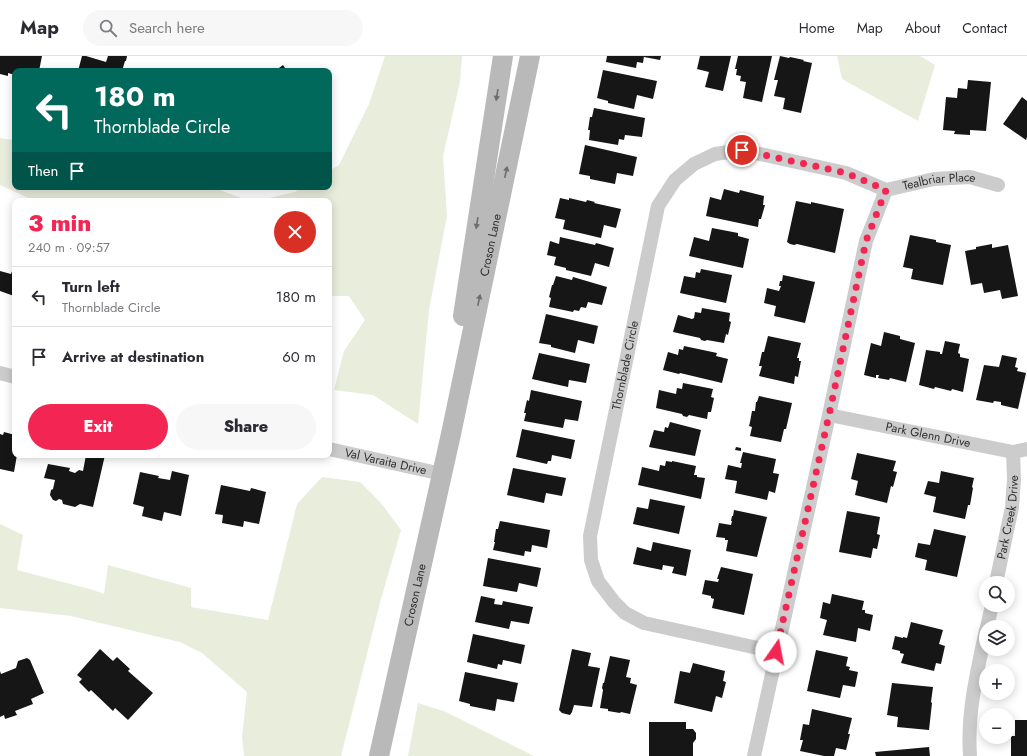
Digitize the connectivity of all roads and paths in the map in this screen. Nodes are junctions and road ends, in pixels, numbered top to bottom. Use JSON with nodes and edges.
{"nodes":[{"id":1,"x":503,"y":56,"type":"edge"},
{"id":2,"x":530,"y":56,"type":"edge"},
{"id":3,"x":998,"y":185,"type":"dead end"},
{"id":4,"x":886,"y":190,"type":"junction"},
{"id":5,"x":0,"y":373,"type":"edge"},
{"id":6,"x":12,"y":376,"type":"edge"},
{"id":7,"x":829,"y":415,"type":"junction"},
{"id":8,"x":451,"y":434,"type":"junction"},
{"id":9,"x":332,"y":450,"type":"edge"},
{"id":10,"x":1020,"y":451,"type":"edge"},
{"id":11,"x":442,"y":474,"type":"junction"},
{"id":12,"x":997,"y":576,"type":"edge"},
{"id":13,"x":776,"y":652,"type":"junction"},
{"id":14,"x":980,"y":656,"type":"edge"},
{"id":15,"x":379,"y":756,"type":"edge"},
{"id":16,"x":754,"y":756,"type":"edge"},
{"id":17,"x":970,"y":756,"type":"edge"}],
"edges":[{"from":1,"to":8,"type":"main road","name":"Croson Lane","one_way":true},
{"from":8,"to":2,"type":"main road","name":"Croson Lane","one_way":true},
{"from":3,"to":4,"type":"street","name":"Tealbriar Place"},
{"from":4,"to":7,"type":"street","name":"Tealbriar Place"},
{"from":4,"to":13,"type":"street","name":"Thornblade Circle"},
{"from":5,"to":6,"type":"street"},
{"from":7,"to":10,"type":"street","name":"Park Glenn Drive"},
{"from":7,"to":13,"type":"street","name":"Tealbriar Place"},
{"from":8,"to":11,"type":"main road","name":"Croson Lane"},
{"from":9,"to":11,"type":"street","name":"Val Varaita Drive"},
{"from":10,"to":12,"type":"street","name":"Park Creek Drive"},
{"from":11,"to":15,"type":"main road","name":"Croson Lane"},
{"from":13,"to":16,"type":"street","name":"Tealbriar Place"},
{"from":14,"to":17,"type":"street"}]}
